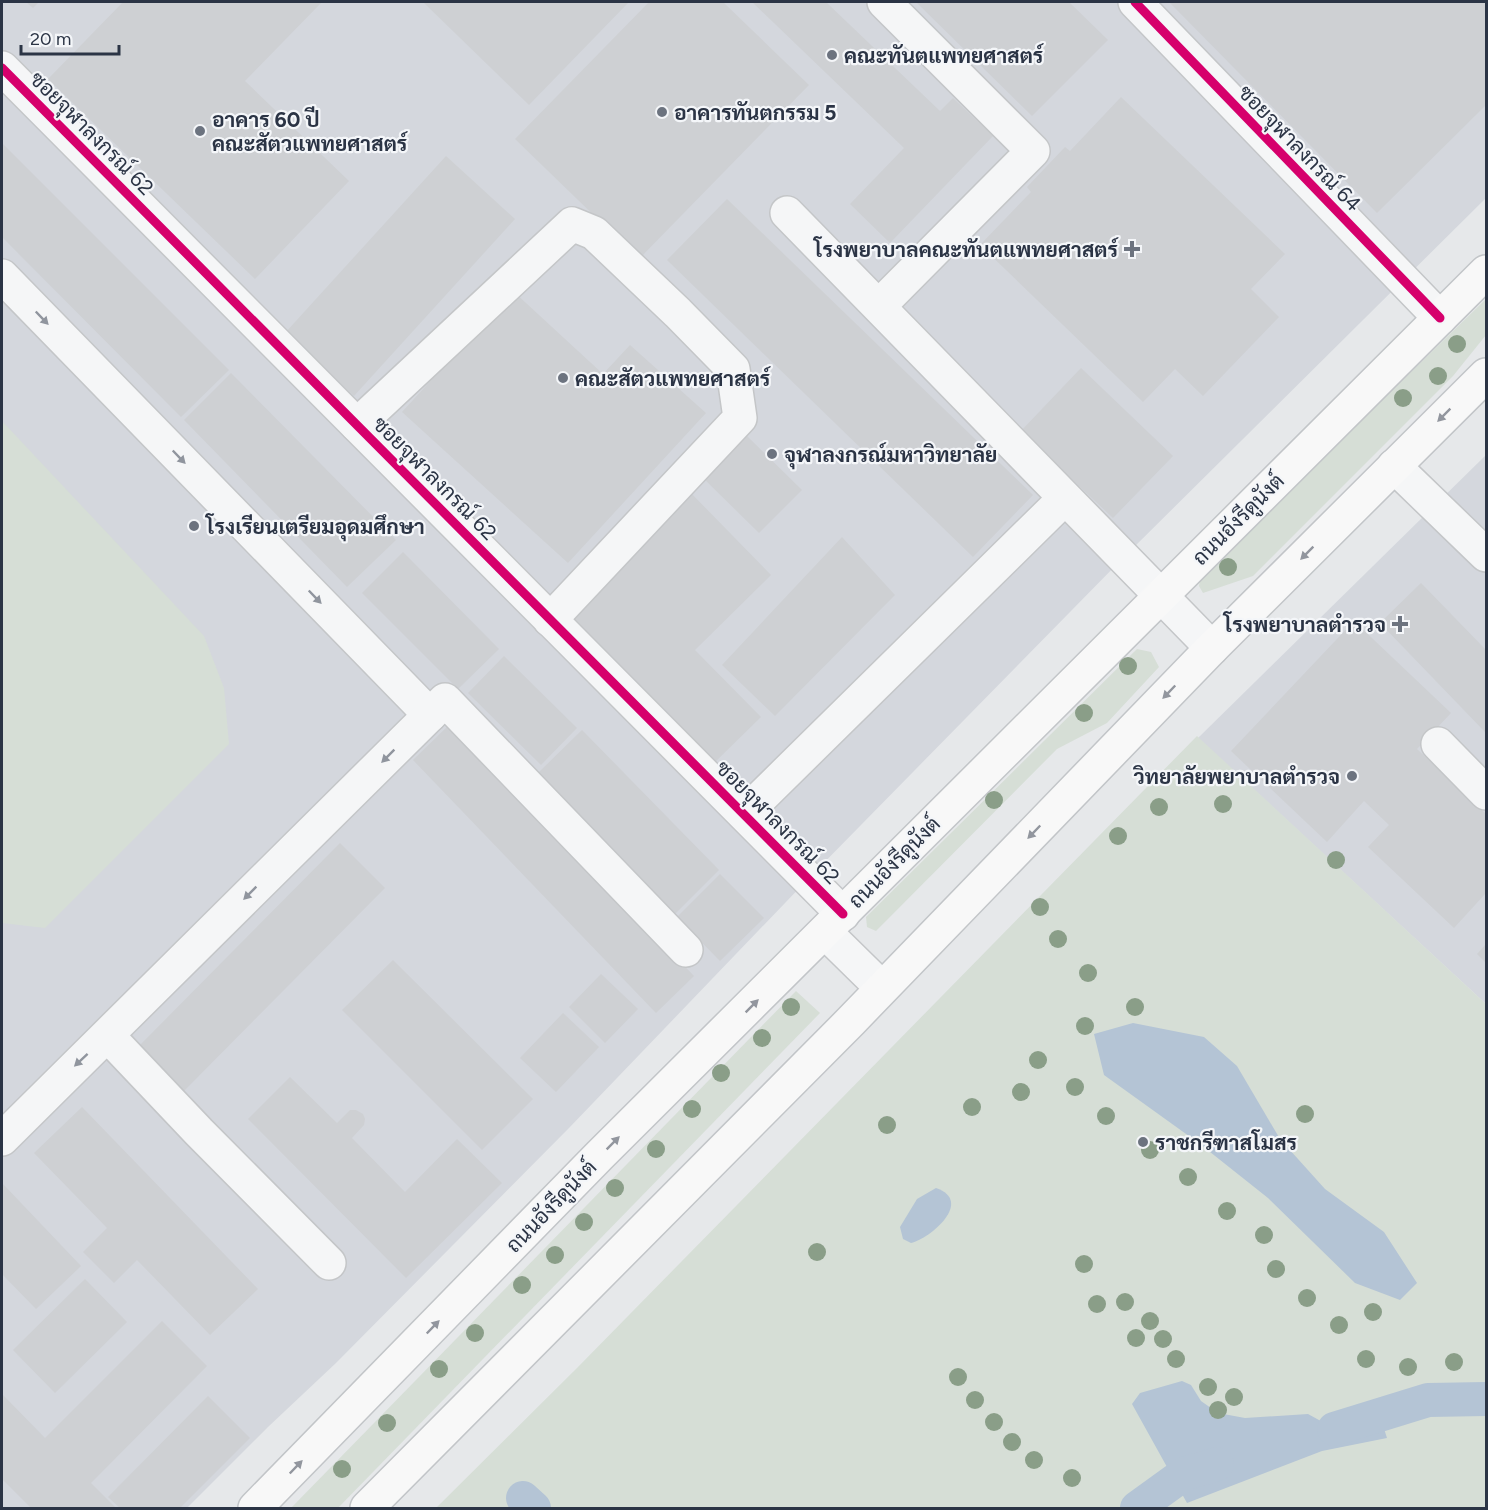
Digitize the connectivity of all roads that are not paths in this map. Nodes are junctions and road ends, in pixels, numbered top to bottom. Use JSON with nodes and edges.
{"nodes":[{"id":1,"x":884,"y":2,"type":"edge"},
{"id":2,"x":1135,"y":2,"type":"edge"},
{"id":3,"x":1206,"y":39,"type":"dead end"},
{"id":4,"x":2,"y":68,"type":"edge"},
{"id":5,"x":1201,"y":71,"type":"junction"},
{"id":6,"x":787,"y":213,"type":"dead end"},
{"id":7,"x":1486,"y":272,"type":"edge"},
{"id":8,"x":2,"y":276,"type":"edge"},
{"id":9,"x":879,"y":306,"type":"junction"},
{"id":10,"x":1440,"y":318,"type":"junction"},
{"id":11,"x":1486,"y":375,"type":"edge"},
{"id":12,"x":357,"y":425,"type":"junction"},
{"id":13,"x":1394,"y":466,"type":"junction"},
{"id":14,"x":1065,"y":498,"type":"junction"},
{"id":15,"x":1486,"y":555,"type":"edge"},
{"id":16,"x":1161,"y":597,"type":"junction"},
{"id":17,"x":550,"y":620,"type":"junction"},
{"id":18,"x":1212,"y":648,"type":"junction"},
{"id":19,"x":429,"y":715,"type":"junction"},
{"id":20,"x":1438,"y":744,"type":"dead end"},
{"id":21,"x":1486,"y":793,"type":"edge"},
{"id":22,"x":744,"y":814,"type":"junction"},
{"id":23,"x":834,"y":923,"type":"junction"},
{"id":24,"x":686,"y":950,"type":"dead end"},
{"id":25,"x":882,"y":988,"type":"junction"},
{"id":26,"x":108,"y":1036,"type":"junction"},
{"id":27,"x":2,"y":1138,"type":"edge"},
{"id":28,"x":329,"y":1263,"type":"dead end"},
{"id":29,"x":255,"y":1509,"type":"edge"},
{"id":30,"x":367,"y":1509,"type":"edge"}],
"edges":[{"from":1,"to":9,"type":"street"},
{"from":2,"to":5,"type":"street","name":"ซอยจุฬาลงกรณ์ 64"},
{"from":3,"to":5,"type":"street"},
{"from":4,"to":12,"type":"street","name":"ซอยจุฬาลงกรณ์ 62"},
{"from":5,"to":10,"type":"street","name":"ซอยจุฬาลงกรณ์ 64"},
{"from":6,"to":9,"type":"street"},
{"from":7,"to":10,"type":"main road","name":"ถนนอังรีดูนังต์"},
{"from":8,"to":19,"type":"street","one_way":true},
{"from":9,"to":14,"type":"street"},
{"from":10,"to":16,"type":"main road","name":"ถนนอังรีดูนังต์"},
{"from":11,"to":13,"type":"main road","one_way":true},
{"from":12,"to":17,"type":"street","name":"ซอยจุฬาลงกรณ์ 62"},
{"from":12,"to":17,"type":"street"},
{"from":13,"to":15,"type":"street"},
{"from":13,"to":18,"type":"main road","one_way":true},
{"from":14,"to":16,"type":"street"},
{"from":14,"to":22,"type":"street"},
{"from":16,"to":18,"type":"street"},
{"from":16,"to":23,"type":"main road","name":"ถนนอังรีดูนังต์"},
{"from":17,"to":22,"type":"street","name":"ซอยจุฬาลงกรณ์ 62"},
{"from":18,"to":25,"type":"main road","one_way":true},
{"from":19,"to":24,"type":"street"},
{"from":19,"to":26,"type":"street","one_way":true},
{"from":20,"to":21,"type":"street"},
{"from":22,"to":23,"type":"street","name":"ซอยจุฬาลงกรณ์ 62"},
{"from":23,"to":25,"type":"street","name":"ซอยจุฬาลงกรณ์ 62"},
{"from":29,"to":23,"type":"main road","name":"ถนนอังรีดูนังต์","one_way":true},
{"from":25,"to":30,"type":"main road"},
{"from":26,"to":27,"type":"street","one_way":true},
{"from":26,"to":28,"type":"street"}]}
